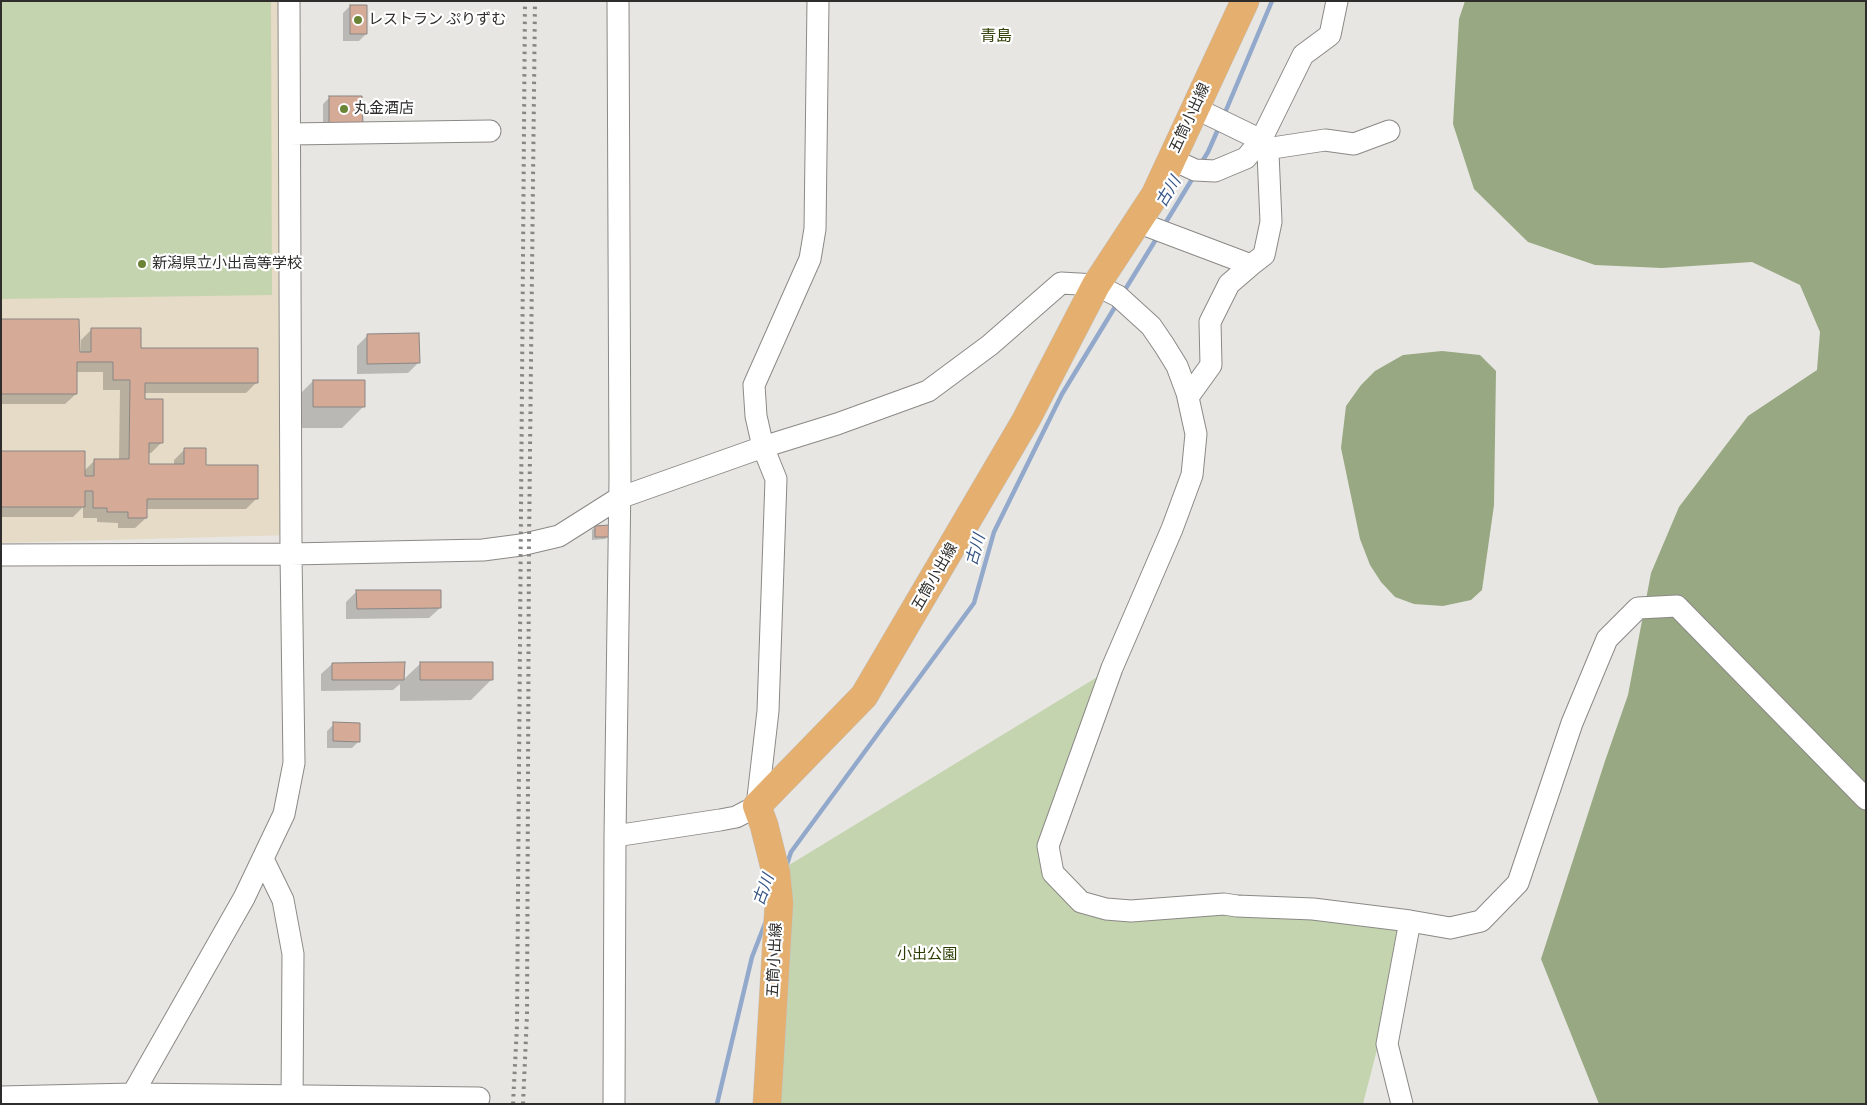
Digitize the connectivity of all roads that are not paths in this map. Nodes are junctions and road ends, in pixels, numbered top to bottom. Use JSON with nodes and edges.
{"nodes":[{"id":1,"x":289,"y":1,"type":"edge"},
{"id":2,"x":618,"y":1,"type":"edge"},
{"id":3,"x":818,"y":1,"type":"edge"},
{"id":4,"x":1244,"y":1,"type":"edge"},
{"id":5,"x":1337,"y":1,"type":"edge"},
{"id":6,"x":1195,"y":108,"type":"junction"},
{"id":7,"x":490,"y":131,"type":"dead end"},
{"id":8,"x":1389,"y":131,"type":"dead end"},
{"id":9,"x":290,"y":134,"type":"junction"},
{"id":10,"x":1263,"y":145,"type":"junction"},
{"id":11,"x":1171,"y":159,"type":"junction"},
{"id":12,"x":1137,"y":222,"type":"junction"},
{"id":13,"x":1251,"y":265,"type":"junction"},
{"id":14,"x":1096,"y":285,"type":"junction"},
{"id":15,"x":1188,"y":398,"type":"junction"},
{"id":16,"x":763,"y":447,"type":"junction"},
{"id":17,"x":618,"y":498,"type":"junction"},
{"id":18,"x":291,"y":554,"type":"junction"},
{"id":19,"x":1,"y":555,"type":"edge"},
{"id":20,"x":1866,"y":799,"type":"edge"},
{"id":21,"x":757,"y":806,"type":"junction"},
{"id":22,"x":614,"y":836,"type":"junction"},
{"id":23,"x":263,"y":859,"type":"junction"},
{"id":24,"x":1410,"y":920,"type":"junction"},
{"id":25,"x":1,"y":1097,"type":"edge"},
{"id":26,"x":478,"y":1098,"type":"dead end"},
{"id":27,"x":129,"y":1099,"type":"edge"},
{"id":28,"x":292,"y":1099,"type":"edge"},
{"id":29,"x":614,"y":1104,"type":"edge"},
{"id":30,"x":767,"y":1104,"type":"edge"},
{"id":31,"x":1402,"y":1104,"type":"edge"}],
"edges":[{"from":1,"to":9,"type":"street"},
{"from":2,"to":17,"type":"street"},
{"from":3,"to":16,"type":"street"},
{"from":4,"to":6,"type":"main road","name":"五筒小出線"},
{"from":5,"to":10,"type":"street"},
{"from":6,"to":10,"type":"street"},
{"from":6,"to":11,"type":"main road","name":"五筒小出線"},
{"from":7,"to":9,"type":"street"},
{"from":8,"to":10,"type":"street"},
{"from":9,"to":18,"type":"street"},
{"from":10,"to":11,"type":"street"},
{"from":10,"to":13,"type":"street"},
{"from":11,"to":12,"type":"main road","name":"五筒小出線"},
{"from":12,"to":13,"type":"street"},
{"from":12,"to":14,"type":"main road","name":"五筒小出線"},
{"from":13,"to":15,"type":"street"},
{"from":14,"to":15,"type":"street"},
{"from":14,"to":16,"type":"street"},
{"from":14,"to":21,"type":"main road","name":"五筒小出線"},
{"from":15,"to":24,"type":"street"},
{"from":16,"to":17,"type":"street"},
{"from":16,"to":21,"type":"street"},
{"from":17,"to":18,"type":"street"},
{"from":17,"to":22,"type":"street"},
{"from":18,"to":19,"type":"street"},
{"from":18,"to":23,"type":"street"},
{"from":20,"to":24,"type":"street"},
{"from":21,"to":22,"type":"street"},
{"from":21,"to":30,"type":"main road","name":"五筒小出線"},
{"from":22,"to":29,"type":"street"},
{"from":23,"to":27,"type":"street"},
{"from":23,"to":28,"type":"street"},
{"from":24,"to":31,"type":"street"},
{"from":25,"to":27,"type":"street"},
{"from":26,"to":28,"type":"street"},
{"from":27,"to":28,"type":"street"}]}
